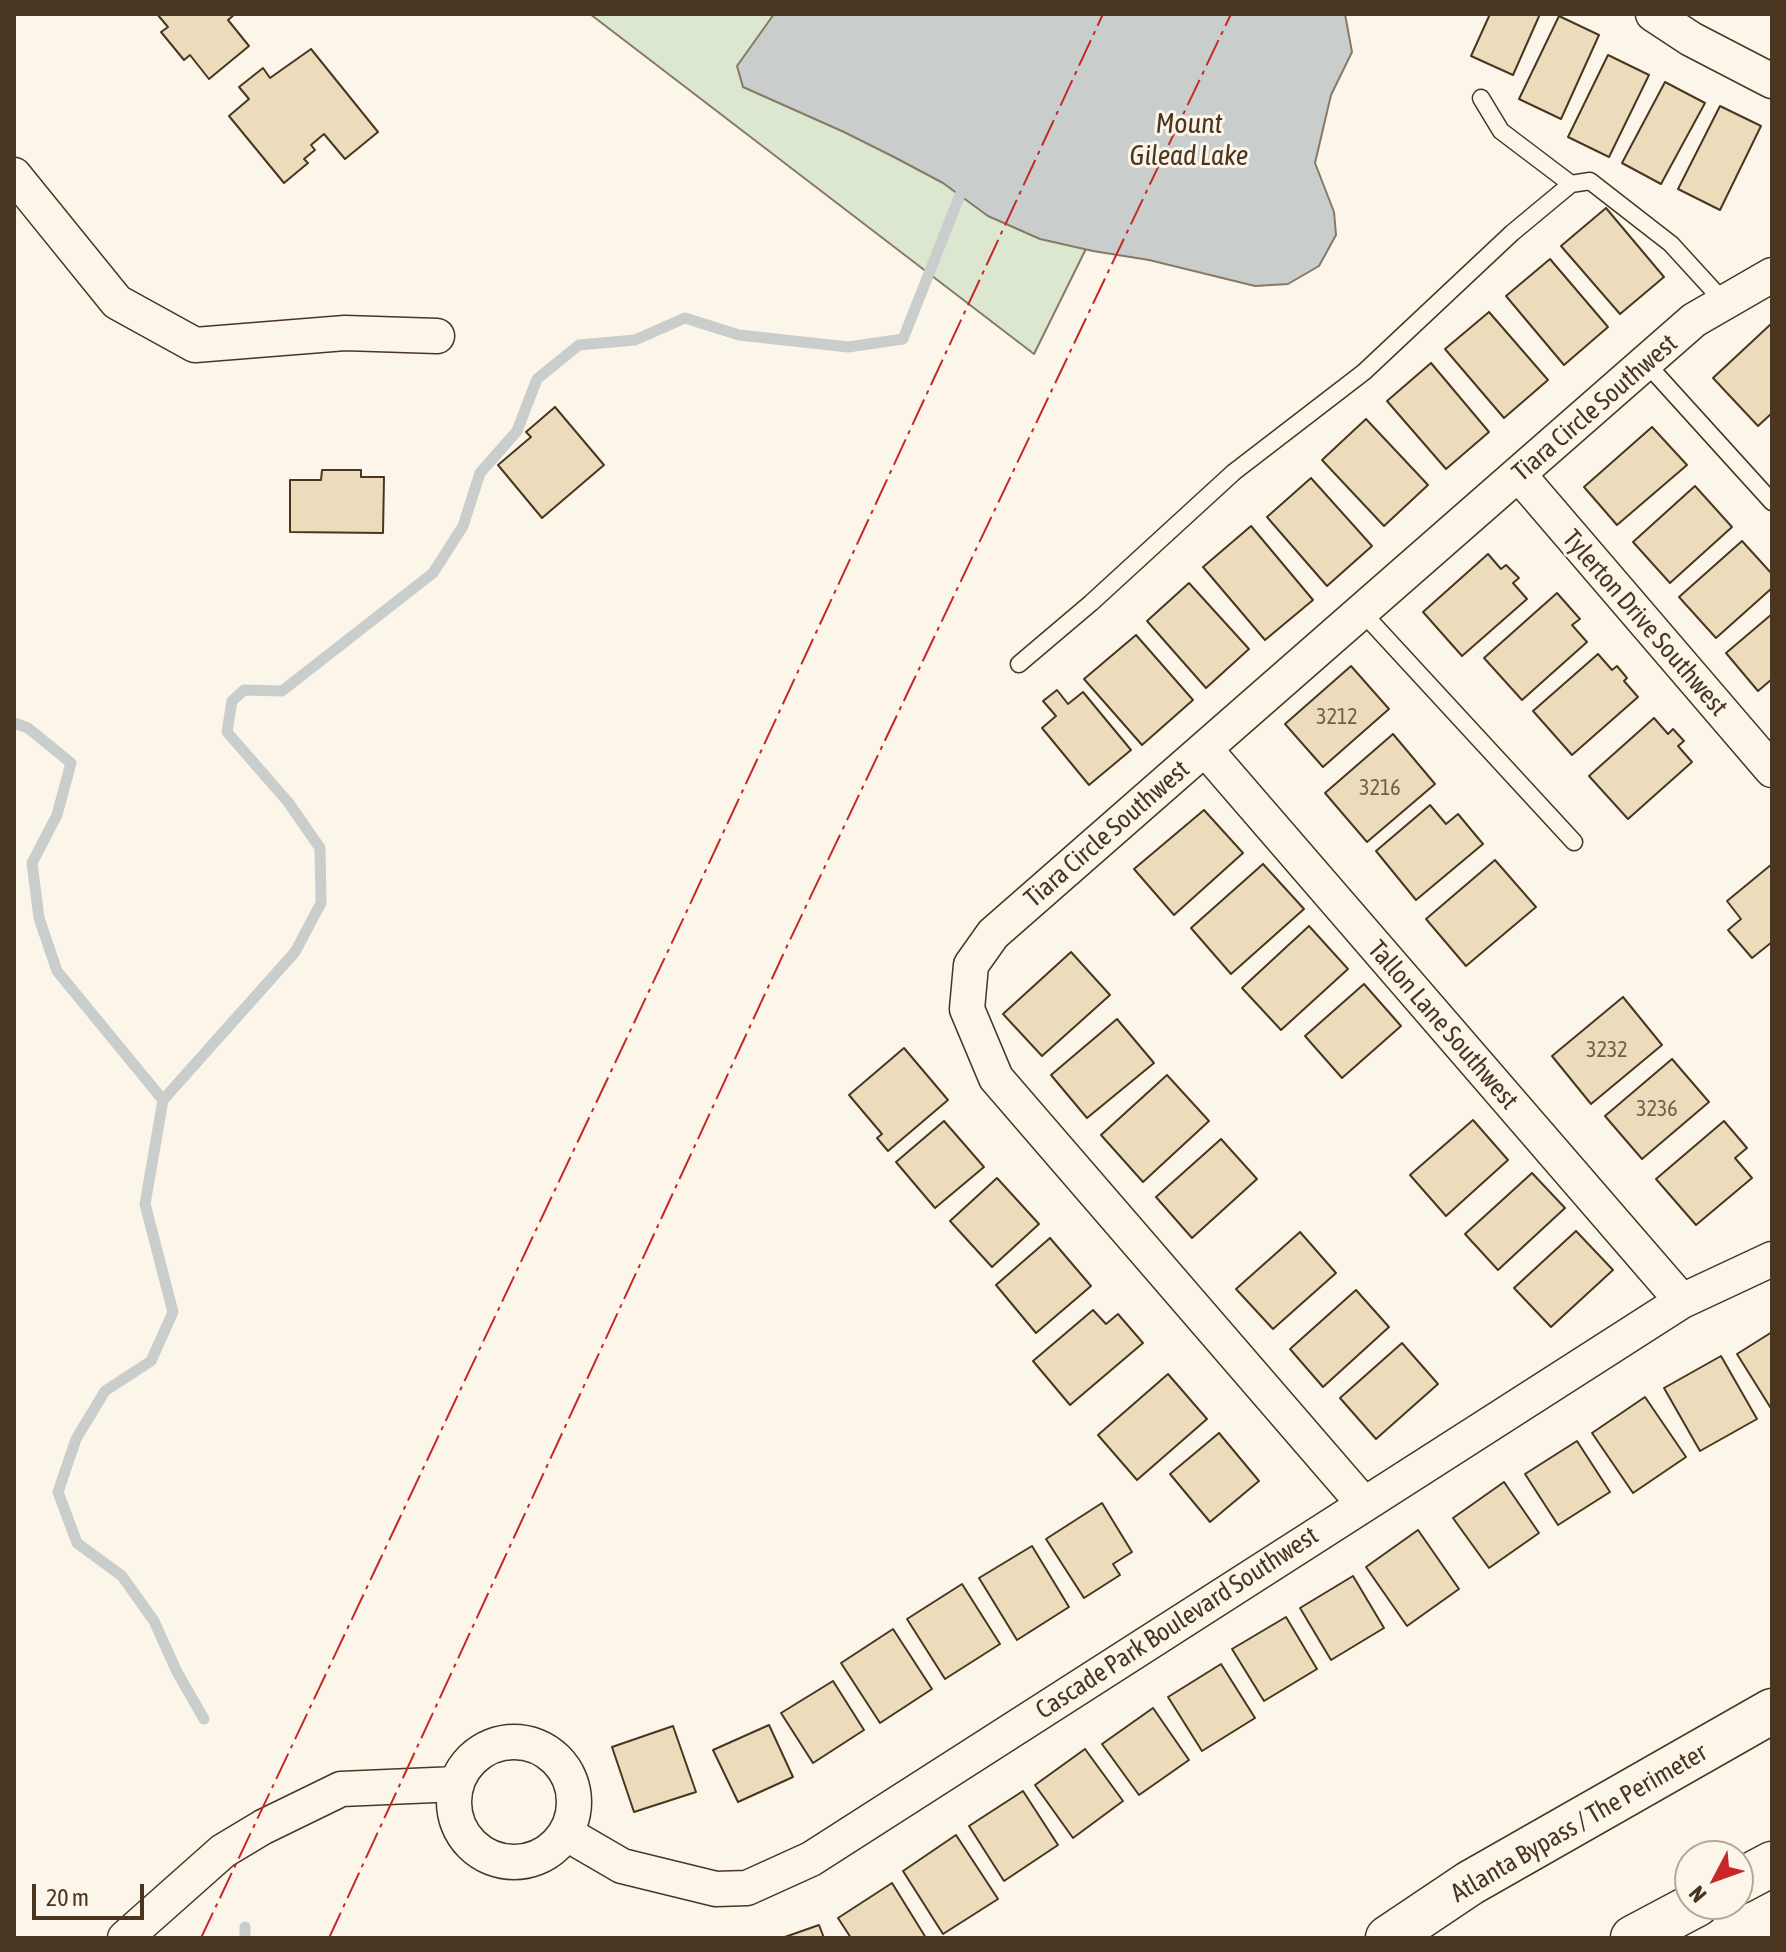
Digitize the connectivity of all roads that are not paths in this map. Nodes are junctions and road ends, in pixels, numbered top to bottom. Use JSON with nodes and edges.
{"nodes":[{"id":1,"x":1653,"y":14,"type":"edge"},
{"id":2,"x":1772,"y":81,"type":"edge"},
{"id":3,"x":1481,"y":98,"type":"dead end"},
{"id":4,"x":14,"y":175,"type":"edge"},
{"id":5,"x":1571,"y":184,"type":"junction"},
{"id":6,"x":1772,"y":275,"type":"edge"},
{"id":7,"x":1724,"y":302,"type":"junction"},
{"id":8,"x":437,"y":336,"type":"dead end"},
{"id":9,"x":1646,"y":363,"type":"junction"},
{"id":10,"x":1519,"y":475,"type":"junction"},
{"id":11,"x":1772,"y":502,"type":"edge"},
{"id":12,"x":1362,"y":612,"type":"junction"},
{"id":13,"x":1019,"y":664,"type":"dead end"},
{"id":14,"x":1205,"y":749,"type":"junction"},
{"id":15,"x":1772,"y":770,"type":"edge"},
{"id":16,"x":1574,"y":842,"type":"dead end"},
{"id":17,"x":1772,"y":1259,"type":"edge"},
{"id":18,"x":1682,"y":1301,"type":"junction"},
{"id":19,"x":1363,"y":1503,"type":"junction"},
{"id":20,"x":1772,"y":1711,"type":"edge"},
{"id":21,"x":457,"y":1784,"type":"junction"},
{"id":22,"x":567,"y":1834,"type":"junction"},
{"id":23,"x":1772,"y":1864,"type":"edge"},
{"id":24,"x":1754,"y":1874,"type":"edge"},
{"id":25,"x":1674,"y":1916,"type":"edge"},
{"id":26,"x":125,"y":1938,"type":"edge"},
{"id":27,"x":1388,"y":1938,"type":"edge"},
{"id":28,"x":1633,"y":1938,"type":"edge"}],
"edges":[{"from":1,"to":2,"type":"street"},
{"from":3,"to":5,"type":"lane"},
{"from":4,"to":8,"type":"street"},
{"from":5,"to":7,"type":"lane"},
{"from":5,"to":13,"type":"lane"},
{"from":6,"to":7,"type":"street","name":"Tiara Circle Southwest"},
{"from":7,"to":9,"type":"street","name":"Tiara Circle Southwest"},
{"from":9,"to":10,"type":"street","name":"Tiara Circle Southwest"},
{"from":9,"to":11,"type":"lane"},
{"from":10,"to":12,"type":"street","name":"Tiara Circle Southwest"},
{"from":10,"to":15,"type":"street","name":"Tylerton Drive Southwest"},
{"from":12,"to":14,"type":"street","name":"Tiara Circle Southwest"},
{"from":12,"to":16,"type":"lane"},
{"from":14,"to":18,"type":"street","name":"Tallon Lane Southwest"},
{"from":14,"to":19,"type":"street","name":"Tiara Circle Southwest"},
{"from":17,"to":18,"type":"street","name":"Cascade Park Boulevard Southwest"},
{"from":18,"to":19,"type":"street","name":"Cascade Park Boulevard Southwest"},
{"from":19,"to":22,"type":"street","name":"Cascade Park Boulevard Southwest"},
{"from":20,"to":27,"type":"highway","name":"Atlanta Bypass / The Perimeter"},
{"from":21,"to":22,"type":"street"},
{"from":21,"to":22,"type":"street"},
{"from":21,"to":26,"type":"street"},
{"from":23,"to":24,"type":"highway"},
{"from":25,"to":28,"type":"highway"}]}
